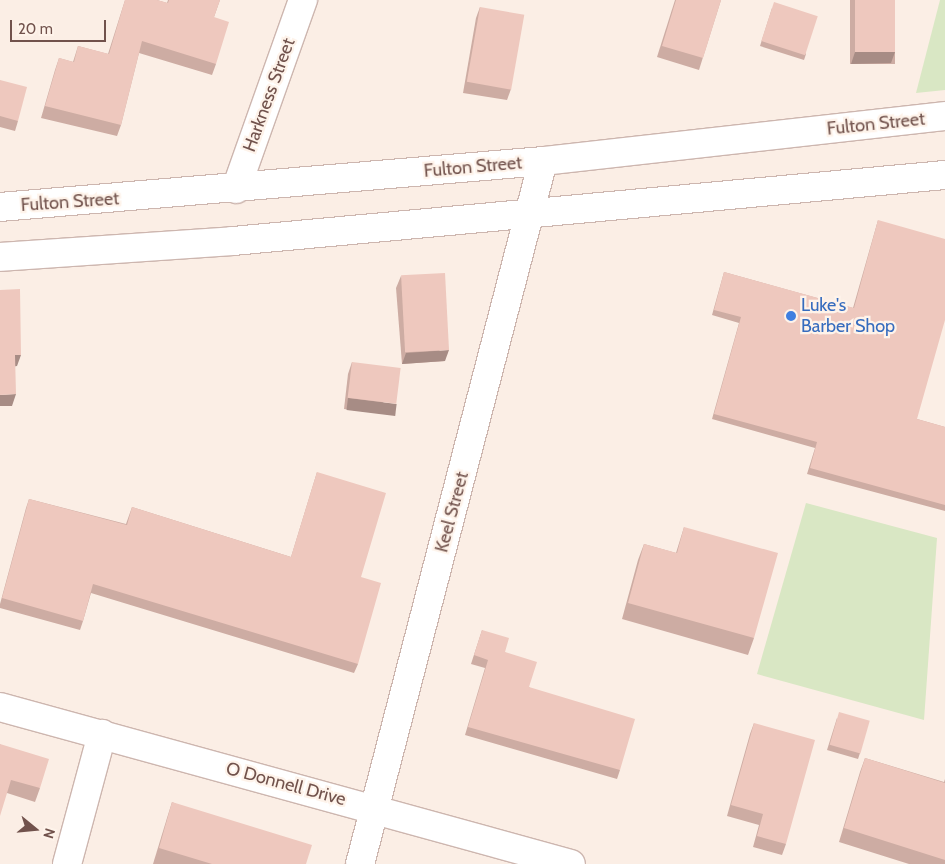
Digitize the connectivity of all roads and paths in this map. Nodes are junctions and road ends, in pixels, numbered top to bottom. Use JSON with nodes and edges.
{"nodes":[{"id":1,"x":303,"y":0,"type":"edge"},
{"id":2,"x":945,"y":116,"type":"edge"},
{"id":3,"x":543,"y":161,"type":"junction"},
{"id":4,"x":945,"y":176,"type":"edge"},
{"id":5,"x":236,"y":189,"type":"junction"},
{"id":6,"x":0,"y":207,"type":"edge"},
{"id":7,"x":530,"y":211,"type":"junction"},
{"id":8,"x":0,"y":257,"type":"edge"},
{"id":9,"x":0,"y":707,"type":"edge"},
{"id":10,"x":102,"y":734,"type":"junction"},
{"id":11,"x":375,"y":808,"type":"junction"},
{"id":12,"x":68,"y":864,"type":"edge"},
{"id":13,"x":360,"y":864,"type":"edge"},
{"id":14,"x":571,"y":864,"type":"edge"}],
"edges":[{"from":1,"to":5,"type":"street","name":"Harkness Street"},
{"from":2,"to":3,"type":"street","name":"Fulton Street"},
{"from":3,"to":5,"type":"street","name":"Fulton Street"},
{"from":3,"to":7,"type":"street","name":"Keel Street"},
{"from":4,"to":7,"type":"street"},
{"from":5,"to":6,"type":"street","name":"Fulton Street"},
{"from":7,"to":8,"type":"street"},
{"from":7,"to":11,"type":"street","name":"Keel Street"},
{"from":9,"to":10,"type":"street","name":"O Donnell Drive"},
{"from":10,"to":11,"type":"street","name":"O Donnell Drive"},
{"from":10,"to":12,"type":"street"},
{"from":11,"to":13,"type":"street","name":"Keel Street"},
{"from":11,"to":14,"type":"street","name":"O Donnell Drive"}]}
